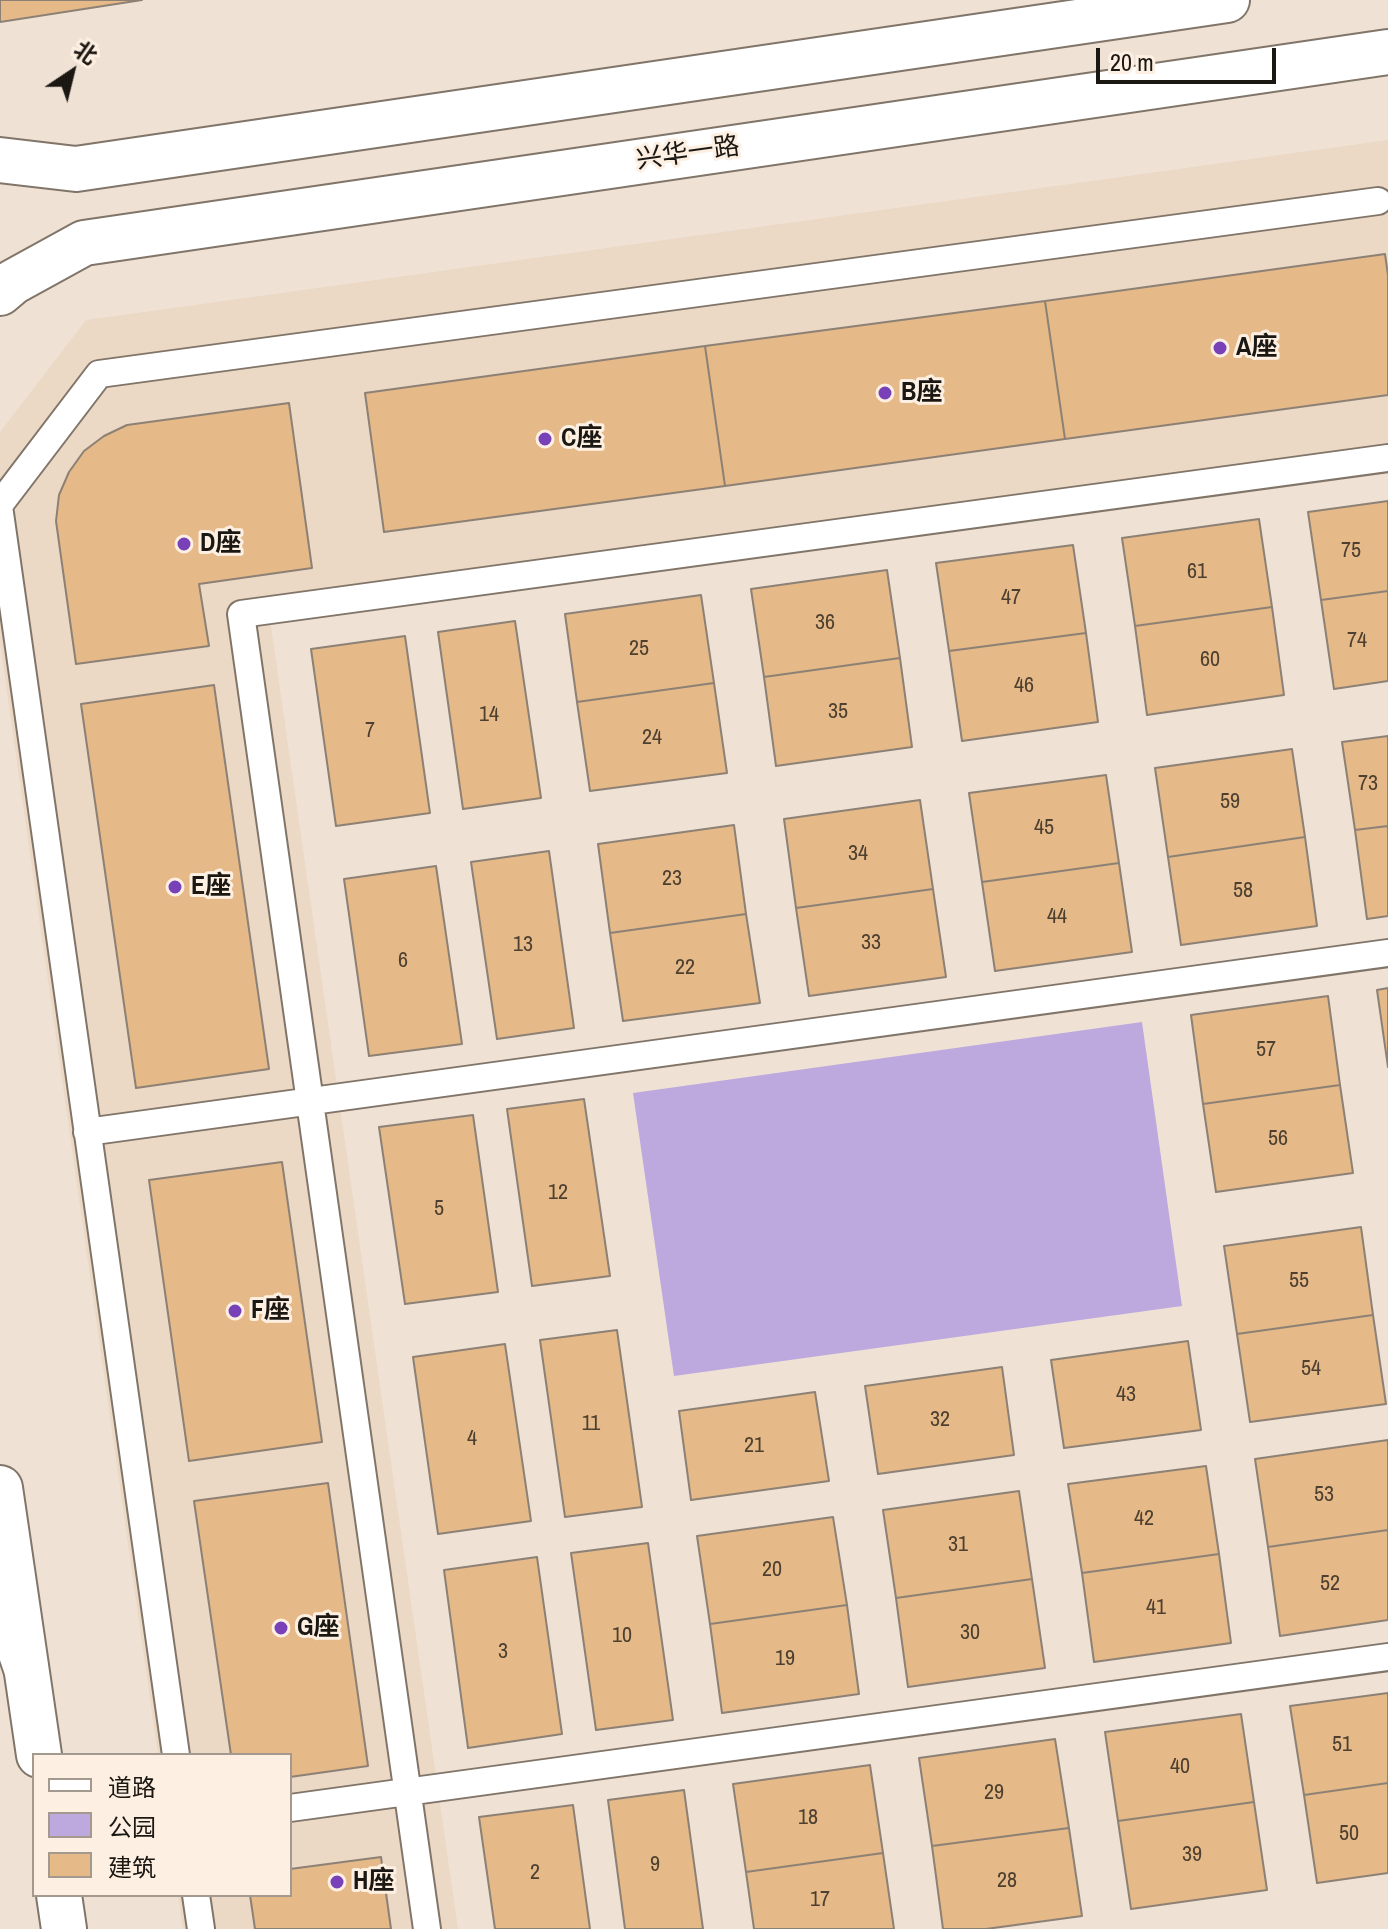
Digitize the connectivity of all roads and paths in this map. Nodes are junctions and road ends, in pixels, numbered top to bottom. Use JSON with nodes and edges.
{"nodes":[{"id":1,"x":1227,"y":0,"type":"edge"},
{"id":2,"x":1388,"y":52,"type":"edge"},
{"id":3,"x":0,"y":160,"type":"edge"},
{"id":4,"x":1378,"y":201,"type":"dead end"},
{"id":5,"x":0,"y":293,"type":"edge"},
{"id":6,"x":1388,"y":458,"type":"edge"},
{"id":7,"x":0,"y":504,"type":"edge"},
{"id":8,"x":0,"y":513,"type":"edge"},
{"id":9,"x":1388,"y":953,"type":"edge"},
{"id":10,"x":309,"y":1101,"type":"junction"},
{"id":11,"x":87,"y":1132,"type":"junction"},
{"id":12,"x":0,"y":1488,"type":"edge"},
{"id":13,"x":0,"y":1593,"type":"edge"},
{"id":14,"x":1388,"y":1657,"type":"edge"},
{"id":15,"x":26,"y":1668,"type":"junction"},
{"id":16,"x":39,"y":1753,"type":"edge"},
{"id":17,"x":176,"y":1753,"type":"edge"},
{"id":18,"x":408,"y":1792,"type":"junction"},
{"id":19,"x":292,"y":1808,"type":"edge"},
{"id":20,"x":59,"y":1897,"type":"edge"},
{"id":21,"x":196,"y":1897,"type":"edge"},
{"id":22,"x":64,"y":1929,"type":"edge"},
{"id":23,"x":201,"y":1929,"type":"edge"},
{"id":24,"x":427,"y":1929,"type":"edge"}],
"edges":[{"from":1,"to":3,"type":"street"},
{"from":2,"to":5,"type":"street","name":"兴华一路"},
{"from":4,"to":7,"type":"lane"},
{"from":6,"to":10,"type":"lane"},
{"from":8,"to":11,"type":"lane"},
{"from":9,"to":10,"type":"lane"},
{"from":10,"to":11,"type":"lane"},
{"from":10,"to":18,"type":"lane"},
{"from":11,"to":17,"type":"lane"},
{"from":12,"to":15,"type":"street"},
{"from":13,"to":15,"type":"street"},
{"from":14,"to":18,"type":"lane"},
{"from":15,"to":16,"type":"street"},
{"from":18,"to":19,"type":"lane"},
{"from":18,"to":24,"type":"lane"},
{"from":20,"to":22,"type":"street"},
{"from":21,"to":23,"type":"lane"}]}
